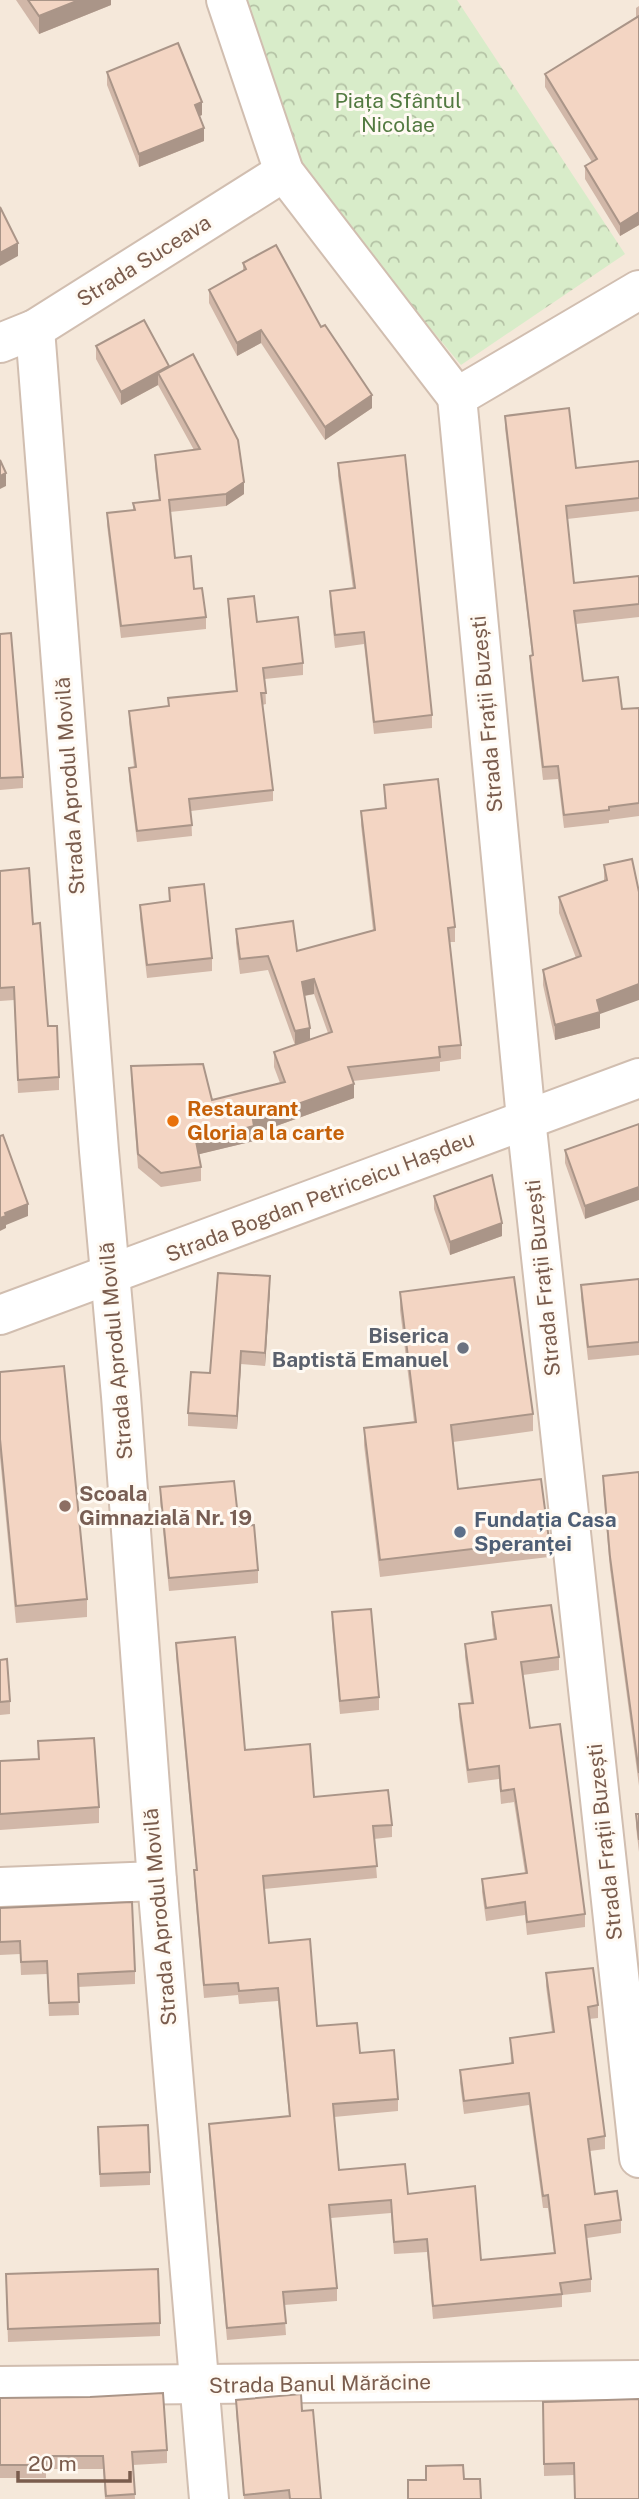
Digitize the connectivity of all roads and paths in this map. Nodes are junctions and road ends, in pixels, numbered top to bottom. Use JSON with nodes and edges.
{"nodes":[{"id":1,"x":226,"y":0,"type":"edge"},
{"id":2,"x":284,"y":172,"type":"junction"},
{"id":3,"x":639,"y":290,"type":"edge"},
{"id":4,"x":34,"y":329,"type":"junction"},
{"id":5,"x":0,"y":343,"type":"edge"},
{"id":6,"x":457,"y":397,"type":"junction"},
{"id":7,"x":639,"y":1078,"type":"edge"},
{"id":8,"x":526,"y":1119,"type":"junction"},
{"id":9,"x":110,"y":1275,"type":"junction"},
{"id":10,"x":0,"y":1315,"type":"edge"},
{"id":11,"x":157,"y":1881,"type":"junction"},
{"id":12,"x":0,"y":1887,"type":"edge"},
{"id":13,"x":639,"y":2158,"type":"edge"},
{"id":14,"x":639,"y":2380,"type":"edge"},
{"id":15,"x":200,"y":2385,"type":"junction"},
{"id":16,"x":0,"y":2386,"type":"edge"},
{"id":17,"x":209,"y":2499,"type":"edge"}],
"edges":[{"from":1,"to":2,"type":"street"},
{"from":2,"to":4,"type":"street","name":"Strada Suceava"},
{"from":2,"to":6,"type":"street"},
{"from":3,"to":6,"type":"street"},
{"from":4,"to":5,"type":"street","name":"Strada Suceava"},
{"from":4,"to":9,"type":"street","name":"Strada Aprodul Movilă"},
{"from":6,"to":8,"type":"street","name":"Strada Frații Buzești"},
{"from":7,"to":8,"type":"street","name":"Strada Bogdan Petriceicu Hașdeu"},
{"from":8,"to":9,"type":"street","name":"Strada Bogdan Petriceicu Hașdeu"},
{"from":8,"to":13,"type":"street","name":"Strada Frații Buzești"},
{"from":9,"to":10,"type":"street","name":"Strada Bogdan Petriceicu Hașdeu"},
{"from":9,"to":11,"type":"street","name":"Strada Aprodul Movilă"},
{"from":11,"to":12,"type":"street"},
{"from":11,"to":15,"type":"street","name":"Strada Aprodul Movilă"},
{"from":14,"to":15,"type":"street","name":"Strada Banul Mărăcine"},
{"from":15,"to":16,"type":"street","name":"Strada Banul Mărăcine"},
{"from":15,"to":17,"type":"street","name":"Strada Aprodul Movilă"}]}
